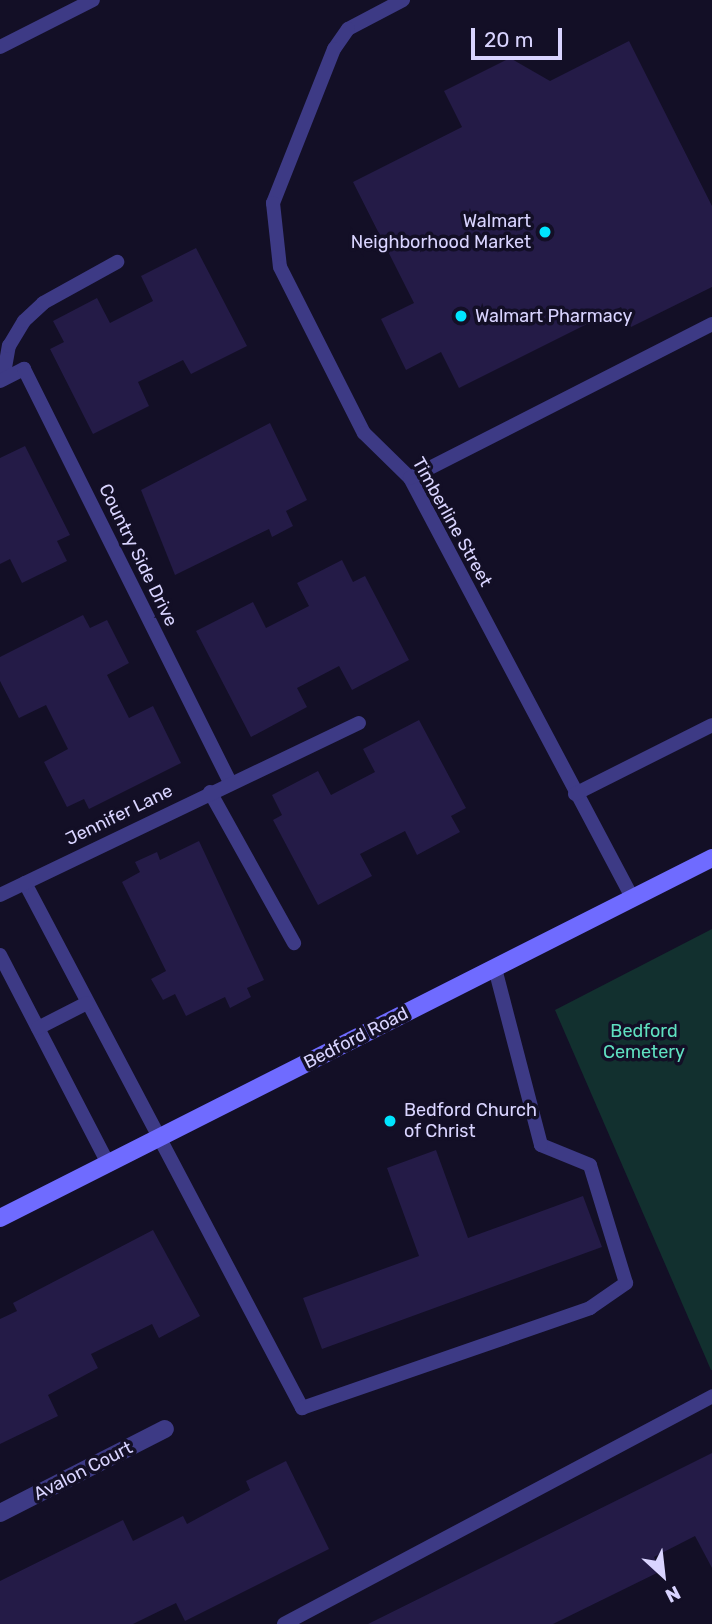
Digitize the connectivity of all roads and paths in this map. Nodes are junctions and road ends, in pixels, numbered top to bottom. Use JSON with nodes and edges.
{"nodes":[{"id":1,"x":93,"y":0,"type":"edge"},
{"id":2,"x":403,"y":0,"type":"edge"},
{"id":3,"x":0,"y":47,"type":"edge"},
{"id":4,"x":117,"y":262,"type":"dead end"},
{"id":5,"x":712,"y":324,"type":"edge"},
{"id":6,"x":1,"y":380,"type":"edge"},
{"id":7,"x":410,"y":478,"type":"junction"},
{"id":8,"x":359,"y":723,"type":"dead end"},
{"id":9,"x":712,"y":725,"type":"edge"},
{"id":10,"x":230,"y":782,"type":"junction"},
{"id":11,"x":210,"y":792,"type":"junction"},
{"id":12,"x":575,"y":794,"type":"junction"},
{"id":13,"x":712,"y":858,"type":"edge"},
{"id":14,"x":25,"y":883,"type":"junction"},
{"id":15,"x":0,"y":895,"type":"edge"},
{"id":16,"x":632,"y":898,"type":"junction"},
{"id":17,"x":294,"y":943,"type":"dead end"},
{"id":18,"x":0,"y":955,"type":"edge"},
{"id":19,"x":495,"y":968,"type":"junction"},
{"id":20,"x":87,"y":1003,"type":"junction"},
{"id":21,"x":38,"y":1028,"type":"junction"},
{"id":22,"x":158,"y":1138,"type":"junction"},
{"id":23,"x":108,"y":1163,"type":"junction"},
{"id":24,"x":0,"y":1218,"type":"edge"},
{"id":25,"x":712,"y":1396,"type":"edge"},
{"id":26,"x":165,"y":1429,"type":"dead end"},
{"id":27,"x":0,"y":1513,"type":"edge"},
{"id":28,"x":284,"y":1624,"type":"edge"}],
"edges":[{"from":1,"to":3,"type":"lane"},
{"from":2,"to":7,"type":"lane","name":"Timberline Street"},
{"from":4,"to":6,"type":"lane"},
{"from":5,"to":7,"type":"lane"},
{"from":6,"to":10,"type":"lane","name":"Country Side Drive"},
{"from":7,"to":12,"type":"lane","name":"Timberline Street"},
{"from":8,"to":10,"type":"lane","name":"Jennifer Lane"},
{"from":9,"to":12,"type":"lane"},
{"from":10,"to":11,"type":"lane","name":"Jennifer Lane"},
{"from":11,"to":14,"type":"lane","name":"Jennifer Lane"},
{"from":11,"to":17,"type":"lane"},
{"from":12,"to":16,"type":"lane","name":"Timberline Street"},
{"from":13,"to":16,"type":"main road","name":"Bedford Road"},
{"from":14,"to":15,"type":"lane","name":"Jennifer Lane"},
{"from":14,"to":20,"type":"lane"},
{"from":16,"to":19,"type":"main road","name":"Bedford Road"},
{"from":18,"to":21,"type":"lane"},
{"from":19,"to":22,"type":"main road","name":"Bedford Road"},
{"from":19,"to":22,"type":"lane"},
{"from":20,"to":21,"type":"lane"},
{"from":20,"to":22,"type":"lane"},
{"from":21,"to":23,"type":"lane"},
{"from":22,"to":23,"type":"main road","name":"Bedford Road"},
{"from":23,"to":24,"type":"main road","name":"Bedford Road"},
{"from":25,"to":28,"type":"lane"},
{"from":26,"to":27,"type":"street","name":"Avalon Court"}]}
